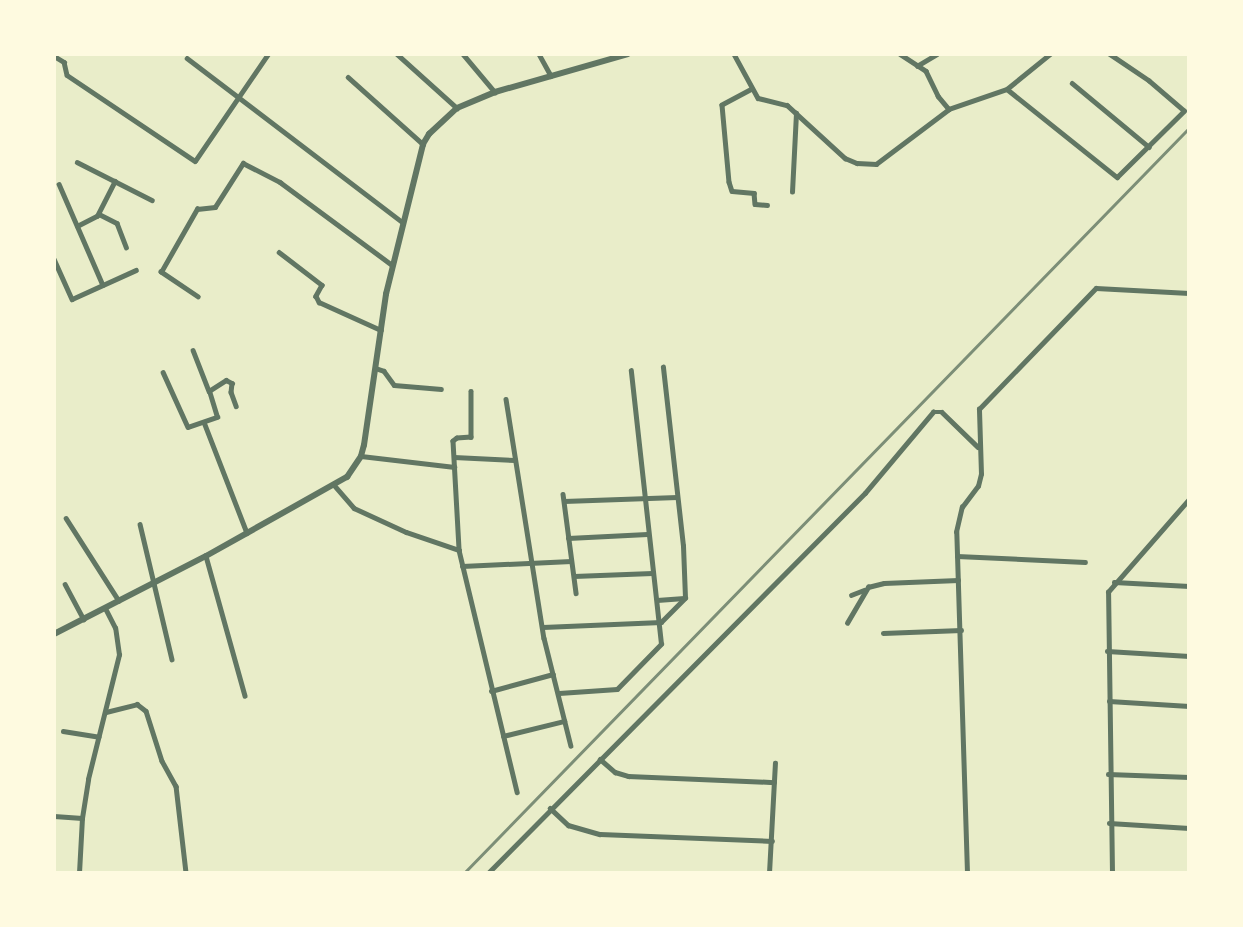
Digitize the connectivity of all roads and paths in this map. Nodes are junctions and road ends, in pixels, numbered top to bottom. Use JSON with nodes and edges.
{"nodes":[{"id":1,"x":268,"y":54,"type":"edge"},
{"id":2,"x":397,"y":54,"type":"edge"},
{"id":3,"x":463,"y":54,"type":"edge"},
{"id":4,"x":539,"y":54,"type":"edge"},
{"id":5,"x":734,"y":54,"type":"edge"},
{"id":6,"x":900,"y":54,"type":"edge"},
{"id":7,"x":937,"y":54,"type":"edge"},
{"id":8,"x":1050,"y":54,"type":"edge"},
{"id":9,"x":1109,"y":54,"type":"edge"},
{"id":10,"x":624,"y":55,"type":"edge"},
{"id":11,"x":54,"y":56,"type":"edge"},
{"id":12,"x":187,"y":58,"type":"dead end"},
{"id":13,"x":916,"y":66,"type":"junction"},
{"id":14,"x":348,"y":77,"type":"dead end"},
{"id":15,"x":552,"y":77,"type":"junction"},
{"id":16,"x":1072,"y":83,"type":"dead end"},
{"id":17,"x":752,"y":89,"type":"junction"},
{"id":18,"x":1007,"y":89,"type":"junction"},
{"id":19,"x":495,"y":92,"type":"junction"},
{"id":20,"x":237,"y":98,"type":"junction"},
{"id":21,"x":457,"y":108,"type":"junction"},
{"id":22,"x":949,"y":109,"type":"junction"},
{"id":23,"x":796,"y":113,"type":"junction"},
{"id":24,"x":423,"y":144,"type":"junction"},
{"id":25,"x":1149,"y":146,"type":"junction"},
{"id":26,"x":77,"y":162,"type":"dead end"},
{"id":27,"x":115,"y":181,"type":"junction"},
{"id":28,"x":59,"y":184,"type":"dead end"},
{"id":29,"x":792,"y":192,"type":"dead end"},
{"id":30,"x":152,"y":200,"type":"dead end"},
{"id":31,"x":767,"y":205,"type":"dead end"},
{"id":32,"x":99,"y":214,"type":"junction"},
{"id":33,"x":402,"y":222,"type":"junction"},
{"id":34,"x":77,"y":226,"type":"junction"},
{"id":35,"x":126,"y":247,"type":"dead end"},
{"id":36,"x":279,"y":252,"type":"dead end"},
{"id":37,"x":54,"y":259,"type":"edge"},
{"id":38,"x":392,"y":265,"type":"junction"},
{"id":39,"x":136,"y":270,"type":"dead end"},
{"id":40,"x":103,"y":285,"type":"junction"},
{"id":41,"x":1189,"y":293,"type":"edge"},
{"id":42,"x":198,"y":297,"type":"dead end"},
{"id":43,"x":381,"y":330,"type":"junction"},
{"id":44,"x":193,"y":350,"type":"dead end"},
{"id":45,"x":663,"y":367,"type":"dead end"},
{"id":46,"x":375,"y":368,"type":"junction"},
{"id":47,"x":631,"y":370,"type":"dead end"},
{"id":48,"x":163,"y":372,"type":"dead end"},
{"id":49,"x":441,"y":389,"type":"dead end"},
{"id":50,"x":209,"y":391,"type":"junction"},
{"id":51,"x":471,"y":391,"type":"dead end"},
{"id":52,"x":506,"y":399,"type":"dead end"},
{"id":53,"x":236,"y":406,"type":"dead end"},
{"id":54,"x":204,"y":422,"type":"junction"},
{"id":55,"x":978,"y":447,"type":"junction"},
{"id":56,"x":361,"y":456,"type":"junction"},
{"id":57,"x":454,"y":457,"type":"junction"},
{"id":58,"x":515,"y":460,"type":"junction"},
{"id":59,"x":454,"y":467,"type":"junction"},
{"id":60,"x":335,"y":486,"type":"junction"},
{"id":61,"x":563,"y":494,"type":"dead end"},
{"id":62,"x":644,"y":497,"type":"junction"},
{"id":63,"x":677,"y":497,"type":"junction"},
{"id":64,"x":1189,"y":499,"type":"edge"},
{"id":65,"x":564,"y":501,"type":"junction"},
{"id":66,"x":66,"y":518,"type":"dead end"},
{"id":67,"x":140,"y":524,"type":"dead end"},
{"id":68,"x":247,"y":533,"type":"junction"},
{"id":69,"x":648,"y":534,"type":"junction"},
{"id":70,"x":568,"y":538,"type":"junction"},
{"id":71,"x":459,"y":550,"type":"junction"},
{"id":72,"x":206,"y":556,"type":"junction"},
{"id":73,"x":957,"y":556,"type":"junction"},
{"id":74,"x":571,"y":562,"type":"junction"},
{"id":75,"x":1085,"y":562,"type":"dead end"},
{"id":76,"x":533,"y":565,"type":"junction"},
{"id":77,"x":462,"y":566,"type":"junction"},
{"id":78,"x":652,"y":573,"type":"junction"},
{"id":79,"x":574,"y":576,"type":"junction"},
{"id":80,"x":958,"y":580,"type":"junction"},
{"id":81,"x":1113,"y":582,"type":"junction"},
{"id":82,"x":65,"y":583,"type":"dead end"},
{"id":83,"x":152,"y":584,"type":"junction"},
{"id":84,"x":1189,"y":586,"type":"edge"},
{"id":85,"x":576,"y":593,"type":"dead end"},
{"id":86,"x":851,"y":595,"type":"dead end"},
{"id":87,"x":685,"y":598,"type":"junction"},
{"id":88,"x":657,"y":600,"type":"junction"},
{"id":89,"x":119,"y":601,"type":"junction"},
{"id":90,"x":105,"y":608,"type":"junction"},
{"id":91,"x":84,"y":619,"type":"junction"},
{"id":92,"x":661,"y":622,"type":"junction"},
{"id":93,"x":847,"y":622,"type":"dead end"},
{"id":94,"x":543,"y":627,"type":"junction"},
{"id":95,"x":961,"y":630,"type":"junction"},
{"id":96,"x":883,"y":633,"type":"dead end"},
{"id":97,"x":54,"y":634,"type":"edge"},
{"id":98,"x":1107,"y":651,"type":"junction"},
{"id":99,"x":1189,"y":656,"type":"edge"},
{"id":100,"x":172,"y":659,"type":"dead end"},
{"id":101,"x":553,"y":674,"type":"junction"},
{"id":102,"x":491,"y":691,"type":"junction"},
{"id":103,"x":559,"y":693,"type":"junction"},
{"id":104,"x":245,"y":696,"type":"dead end"},
{"id":105,"x":1109,"y":701,"type":"junction"},
{"id":106,"x":1189,"y":706,"type":"edge"},
{"id":107,"x":105,"y":712,"type":"junction"},
{"id":108,"x":564,"y":721,"type":"junction"},
{"id":109,"x":63,"y":731,"type":"dead end"},
{"id":110,"x":503,"y":736,"type":"junction"},
{"id":111,"x":99,"y":737,"type":"junction"},
{"id":112,"x":571,"y":746,"type":"dead end"},
{"id":113,"x":600,"y":759,"type":"junction"},
{"id":114,"x":775,"y":763,"type":"dead end"},
{"id":115,"x":1108,"y":774,"type":"junction"},
{"id":116,"x":1189,"y":778,"type":"edge"},
{"id":117,"x":774,"y":782,"type":"junction"},
{"id":118,"x":517,"y":792,"type":"dead end"},
{"id":119,"x":550,"y":808,"type":"junction"},
{"id":120,"x":54,"y":816,"type":"edge"},
{"id":121,"x":82,"y":818,"type":"junction"},
{"id":122,"x":1109,"y":823,"type":"junction"},
{"id":123,"x":1189,"y":828,"type":"edge"},
{"id":124,"x":772,"y":841,"type":"junction"},
{"id":125,"x":79,"y":873,"type":"edge"},
{"id":126,"x":186,"y":873,"type":"edge"},
{"id":127,"x":488,"y":873,"type":"edge"},
{"id":128,"x":769,"y":873,"type":"edge"},
{"id":129,"x":967,"y":873,"type":"edge"},
{"id":130,"x":1112,"y":873,"type":"edge"}],
"edges":[{"from":1,"to":20,"type":"street"},
{"from":2,"to":21,"type":"street"},
{"from":3,"to":19,"type":"street"},
{"from":4,"to":15,"type":"street"},
{"from":5,"to":17,"type":"street"},
{"from":6,"to":13,"type":"street"},
{"from":7,"to":13,"type":"street"},
{"from":8,"to":18,"type":"street"},
{"from":9,"to":25,"type":"street"},
{"from":10,"to":15,"type":"street"},
{"from":11,"to":20,"type":"street"},
{"from":12,"to":20,"type":"street"},
{"from":13,"to":22,"type":"street"},
{"from":14,"to":24,"type":"street"},
{"from":15,"to":19,"type":"street"},
{"from":16,"to":25,"type":"street"},
{"from":17,"to":23,"type":"street"},
{"from":17,"to":31,"type":"street"},
{"from":18,"to":22,"type":"street"},
{"from":18,"to":25,"type":"street"},
{"from":19,"to":21,"type":"street"},
{"from":20,"to":33,"type":"street"},
{"from":21,"to":24,"type":"street"},
{"from":22,"to":23,"type":"street"},
{"from":23,"to":29,"type":"street"},
{"from":24,"to":33,"type":"street"},
{"from":26,"to":27,"type":"street"},
{"from":27,"to":30,"type":"street"},
{"from":27,"to":32,"type":"street"},
{"from":28,"to":34,"type":"street"},
{"from":32,"to":34,"type":"street"},
{"from":32,"to":35,"type":"street"},
{"from":33,"to":38,"type":"street"},
{"from":34,"to":40,"type":"street"},
{"from":36,"to":43,"type":"street"},
{"from":37,"to":40,"type":"street"},
{"from":38,"to":42,"type":"street"},
{"from":38,"to":43,"type":"street"},
{"from":39,"to":40,"type":"street"},
{"from":41,"to":55,"type":"street"},
{"from":43,"to":46,"type":"street"},
{"from":44,"to":50,"type":"street"},
{"from":45,"to":63,"type":"street"},
{"from":46,"to":49,"type":"street"},
{"from":46,"to":56,"type":"street"},
{"from":47,"to":62,"type":"street"},
{"from":48,"to":54,"type":"street"},
{"from":50,"to":53,"type":"street"},
{"from":50,"to":54,"type":"street"},
{"from":51,"to":57,"type":"street"},
{"from":52,"to":58,"type":"street"},
{"from":54,"to":68,"type":"street"},
{"from":55,"to":73,"type":"street"},
{"from":55,"to":113,"type":"street"},
{"from":56,"to":59,"type":"street"},
{"from":56,"to":60,"type":"street"},
{"from":57,"to":58,"type":"street"},
{"from":57,"to":59,"type":"street"},
{"from":58,"to":76,"type":"street"},
{"from":59,"to":71,"type":"street"},
{"from":60,"to":68,"type":"street"},
{"from":60,"to":71,"type":"street"},
{"from":61,"to":65,"type":"street"},
{"from":62,"to":63,"type":"street"},
{"from":62,"to":65,"type":"street"},
{"from":62,"to":69,"type":"street"},
{"from":63,"to":87,"type":"street"},
{"from":64,"to":81,"type":"street"},
{"from":65,"to":70,"type":"street"},
{"from":66,"to":89,"type":"street"},
{"from":67,"to":83,"type":"street"},
{"from":68,"to":72,"type":"street"},
{"from":69,"to":70,"type":"street"},
{"from":69,"to":78,"type":"street"},
{"from":70,"to":74,"type":"street"},
{"from":71,"to":77,"type":"street"},
{"from":72,"to":83,"type":"street"},
{"from":72,"to":104,"type":"street"},
{"from":73,"to":75,"type":"street"},
{"from":73,"to":80,"type":"street"},
{"from":74,"to":76,"type":"street"},
{"from":74,"to":79,"type":"street"},
{"from":76,"to":77,"type":"street"},
{"from":76,"to":94,"type":"street"},
{"from":77,"to":102,"type":"street"},
{"from":78,"to":79,"type":"street"},
{"from":78,"to":88,"type":"street"},
{"from":79,"to":85,"type":"street"},
{"from":80,"to":86,"type":"street"},
{"from":80,"to":93,"type":"street"},
{"from":80,"to":95,"type":"street"},
{"from":81,"to":84,"type":"street"},
{"from":81,"to":98,"type":"street"},
{"from":82,"to":91,"type":"street"},
{"from":83,"to":89,"type":"street"},
{"from":83,"to":100,"type":"street"},
{"from":87,"to":88,"type":"street"},
{"from":87,"to":92,"type":"street"},
{"from":88,"to":92,"type":"street"},
{"from":89,"to":90,"type":"street"},
{"from":90,"to":91,"type":"street"},
{"from":90,"to":107,"type":"street"},
{"from":91,"to":97,"type":"street"},
{"from":92,"to":94,"type":"street"},
{"from":92,"to":103,"type":"street"},
{"from":94,"to":101,"type":"street"},
{"from":95,"to":96,"type":"street"},
{"from":95,"to":129,"type":"street"},
{"from":98,"to":99,"type":"street"},
{"from":98,"to":105,"type":"street"},
{"from":101,"to":102,"type":"street"},
{"from":101,"to":103,"type":"street"},
{"from":102,"to":110,"type":"street"},
{"from":103,"to":108,"type":"street"},
{"from":105,"to":106,"type":"street"},
{"from":105,"to":115,"type":"street"},
{"from":107,"to":111,"type":"street"},
{"from":107,"to":126,"type":"street"},
{"from":108,"to":110,"type":"street"},
{"from":108,"to":112,"type":"street"},
{"from":109,"to":111,"type":"street"},
{"from":110,"to":118,"type":"street"},
{"from":111,"to":121,"type":"street"},
{"from":113,"to":117,"type":"street"},
{"from":113,"to":119,"type":"street"},
{"from":114,"to":117,"type":"street"},
{"from":115,"to":116,"type":"street"},
{"from":115,"to":122,"type":"street"},
{"from":117,"to":124,"type":"street"},
{"from":119,"to":124,"type":"street"},
{"from":119,"to":127,"type":"street"},
{"from":120,"to":121,"type":"street"},
{"from":121,"to":125,"type":"street"},
{"from":122,"to":123,"type":"street"},
{"from":122,"to":130,"type":"street"},
{"from":124,"to":128,"type":"street"}]}
